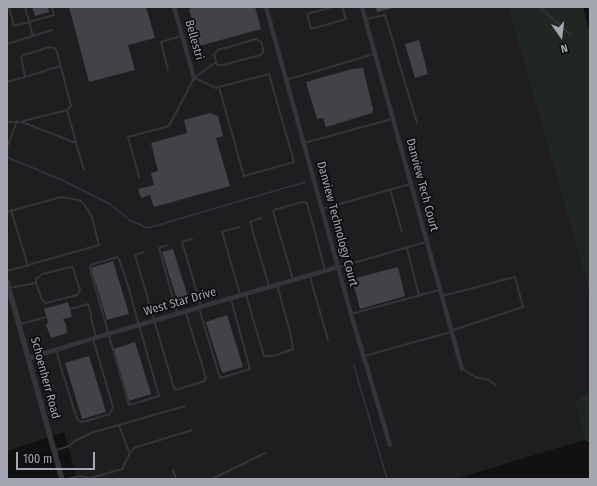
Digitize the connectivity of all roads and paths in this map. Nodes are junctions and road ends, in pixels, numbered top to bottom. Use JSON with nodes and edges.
{"nodes":[{"id":1,"x":9,"y":7,"type":"edge"},
{"id":2,"x":25,"y":7,"type":"edge"},
{"id":3,"x":52,"y":7,"type":"edge"},
{"id":4,"x":174,"y":7,"type":"edge"},
{"id":5,"x":266,"y":7,"type":"edge"},
{"id":6,"x":332,"y":7,"type":"edge"},
{"id":7,"x":342,"y":7,"type":"edge"},
{"id":8,"x":362,"y":7,"type":"edge"},
{"id":9,"x":366,"y":20,"type":"junction"},
{"id":10,"x":29,"y":22,"type":"junction"},
{"id":11,"x":52,"y":30,"type":"dead end"},
{"id":12,"x":33,"y":36,"type":"junction"},
{"id":13,"x":182,"y":36,"type":"junction"},
{"id":14,"x":7,"y":44,"type":"edge"},
{"id":15,"x":375,"y":54,"type":"junction"},
{"id":16,"x":216,"y":62,"type":"junction"},
{"id":17,"x":61,"y":66,"type":"junction"},
{"id":18,"x":168,"y":70,"type":"dead end"},
{"id":19,"x":25,"y":77,"type":"junction"},
{"id":20,"x":194,"y":78,"type":"junction"},
{"id":21,"x":286,"y":80,"type":"junction"},
{"id":22,"x":7,"y":82,"type":"edge"},
{"id":23,"x":219,"y":87,"type":"junction"},
{"id":24,"x":67,"y":110,"type":"junction"},
{"id":25,"x":393,"y":119,"type":"junction"},
{"id":26,"x":17,"y":121,"type":"junction"},
{"id":27,"x":7,"y":122,"type":"edge"},
{"id":28,"x":22,"y":122,"type":"junction"},
{"id":29,"x":416,"y":123,"type":"dead end"},
{"id":30,"x":76,"y":143,"type":"junction"},
{"id":31,"x":304,"y":143,"type":"junction"},
{"id":32,"x":7,"y":147,"type":"edge"},
{"id":33,"x":84,"y":170,"type":"dead end"},
{"id":34,"x":139,"y":177,"type":"dead end"},
{"id":35,"x":411,"y":183,"type":"junction"},
{"id":36,"x":390,"y":189,"type":"junction"},
{"id":37,"x":322,"y":209,"type":"junction"},
{"id":38,"x":11,"y":210,"type":"junction"},
{"id":39,"x":7,"y":212,"type":"edge"},
{"id":40,"x":261,"y":218,"type":"dead end"},
{"id":41,"x":239,"y":227,"type":"dead end"},
{"id":42,"x":402,"y":232,"type":"dead end"},
{"id":43,"x":192,"y":239,"type":"dead end"},
{"id":44,"x":427,"y":242,"type":"junction"},
{"id":45,"x":168,"y":245,"type":"dead end"},
{"id":46,"x":407,"y":248,"type":"junction"},
{"id":47,"x":144,"y":252,"type":"dead end"},
{"id":48,"x":28,"y":266,"type":"junction"},
{"id":49,"x":338,"y":267,"type":"junction"},
{"id":50,"x":7,"y":271,"type":"edge"},
{"id":51,"x":325,"y":271,"type":"junction"},
{"id":52,"x":310,"y":275,"type":"junction"},
{"id":53,"x":293,"y":280,"type":"junction"},
{"id":54,"x":7,"y":282,"type":"edge"},
{"id":55,"x":36,"y":283,"type":"junction"},
{"id":56,"x":277,"y":285,"type":"junction"},
{"id":57,"x":270,"y":287,"type":"junction"},
{"id":58,"x":9,"y":288,"type":"junction"},
{"id":59,"x":440,"y":290,"type":"junction"},
{"id":60,"x":246,"y":294,"type":"junction"},
{"id":61,"x":240,"y":296,"type":"junction"},
{"id":62,"x":419,"y":296,"type":"junction"},
{"id":63,"x":442,"y":296,"type":"junction"},
{"id":64,"x":230,"y":298,"type":"junction"},
{"id":65,"x":200,"y":307,"type":"junction"},
{"id":66,"x":70,"y":309,"type":"dead end"},
{"id":67,"x":185,"y":311,"type":"junction"},
{"id":68,"x":177,"y":314,"type":"junction"},
{"id":69,"x":351,"y":314,"type":"junction"},
{"id":70,"x":46,"y":316,"type":"dead end"},
{"id":71,"x":154,"y":320,"type":"junction"},
{"id":72,"x":19,"y":324,"type":"junction"},
{"id":73,"x":138,"y":325,"type":"junction"},
{"id":74,"x":452,"y":331,"type":"junction"},
{"id":75,"x":108,"y":334,"type":"junction"},
{"id":76,"x":94,"y":338,"type":"junction"},
{"id":77,"x":328,"y":340,"type":"dead end"},
{"id":78,"x":56,"y":351,"type":"junction"},
{"id":79,"x":364,"y":356,"type":"junction"},
{"id":80,"x":29,"y":358,"type":"junction"},
{"id":81,"x":462,"y":369,"type":"joint"},
{"id":82,"x":496,"y":385,"type":"dead end"},
{"id":83,"x":185,"y":406,"type":"dead end"},
{"id":84,"x":119,"y":425,"type":"junction"},
{"id":85,"x":192,"y":430,"type":"dead end"},
{"id":86,"x":390,"y":445,"type":"dead end"},
{"id":87,"x":54,"y":451,"type":"junction"},
{"id":88,"x":130,"y":453,"type":"junction"},
{"id":89,"x":265,"y":453,"type":"dead end"},
{"id":90,"x":173,"y":470,"type":"dead end"},
{"id":91,"x":62,"y":479,"type":"edge"},
{"id":92,"x":68,"y":479,"type":"edge"},
{"id":93,"x":176,"y":479,"type":"edge"},
{"id":94,"x":212,"y":479,"type":"edge"}],
"edges":[{"from":1,"to":10,"type":"lane"},
{"from":2,"to":10,"type":"lane"},
{"from":3,"to":10,"type":"lane"},
{"from":4,"to":13,"type":"street","name":"Bellestri"},
{"from":5,"to":21,"type":"street","name":"Danview Technology Court"},
{"from":6,"to":7,"type":"lane"},
{"from":8,"to":9,"type":"street","name":"Danview Tech Court"},
{"from":9,"to":15,"type":"street","name":"Danview Tech Court"},
{"from":9,"to":29,"type":"lane"},
{"from":10,"to":12,"type":"lane"},
{"from":11,"to":12,"type":"lane"},
{"from":12,"to":14,"type":"lane"},
{"from":13,"to":18,"type":"lane"},
{"from":13,"to":20,"type":"street","name":"Bellestri"},
{"from":15,"to":21,"type":"lane"},
{"from":15,"to":25,"type":"street","name":"Danview Tech Court"},
{"from":16,"to":16,"type":"lane"},
{"from":16,"to":20,"type":"lane"},
{"from":17,"to":19,"type":"lane"},
{"from":17,"to":19,"type":"lane"},
{"from":17,"to":24,"type":"lane"},
{"from":19,"to":22,"type":"lane"},
{"from":20,"to":23,"type":"lane"},
{"from":20,"to":34,"type":"lane"},
{"from":21,"to":31,"type":"street","name":"Danview Technology Court"},
{"from":23,"to":23,"type":"lane"},
{"from":24,"to":28,"type":"lane"},
{"from":24,"to":30,"type":"lane"},
{"from":25,"to":31,"type":"lane"},
{"from":25,"to":35,"type":"street","name":"Danview Tech Court"},
{"from":26,"to":27,"type":"lane"},
{"from":26,"to":28,"type":"lane"},
{"from":26,"to":32,"type":"lane"},
{"from":28,"to":30,"type":"lane"},
{"from":30,"to":33,"type":"lane"},
{"from":31,"to":37,"type":"street","name":"Danview Technology Court"},
{"from":35,"to":36,"type":"lane"},
{"from":35,"to":44,"type":"street","name":"Danview Tech Court"},
{"from":36,"to":37,"type":"lane"},
{"from":36,"to":42,"type":"lane"},
{"from":37,"to":49,"type":"street","name":"Danview Technology Court"},
{"from":38,"to":39,"type":"lane"},
{"from":38,"to":48,"type":"lane"},
{"from":38,"to":48,"type":"lane"},
{"from":40,"to":57,"type":"lane"},
{"from":41,"to":61,"type":"lane"},
{"from":43,"to":65,"type":"lane"},
{"from":44,"to":46,"type":"lane"},
{"from":44,"to":59,"type":"street","name":"Danview Tech Court"},
{"from":45,"to":68,"type":"lane"},
{"from":46,"to":49,"type":"lane"},
{"from":46,"to":62,"type":"lane"},
{"from":47,"to":71,"type":"lane"},
{"from":48,"to":50,"type":"lane"},
{"from":49,"to":51,"type":"street","name":"West Star Drive"},
{"from":49,"to":69,"type":"street","name":"Danview Technology Court"},
{"from":51,"to":52,"type":"street","name":"West Star Drive"},
{"from":51,"to":53,"type":"lane"},
{"from":52,"to":53,"type":"street","name":"West Star Drive"},
{"from":52,"to":77,"type":"lane"},
{"from":53,"to":56,"type":"street","name":"West Star Drive"},
{"from":54,"to":58,"type":"street","name":"Schoenherr Road"},
{"from":55,"to":55,"type":"lane"},
{"from":55,"to":58,"type":"lane"},
{"from":56,"to":57,"type":"street","name":"West Star Drive"},
{"from":56,"to":60,"type":"lane"},
{"from":57,"to":60,"type":"street","name":"West Star Drive"},
{"from":58,"to":72,"type":"street","name":"Schoenherr Road"},
{"from":59,"to":62,"type":"lane"},
{"from":59,"to":63,"type":"street","name":"Danview Tech Court"},
{"from":60,"to":61,"type":"street","name":"West Star Drive"},
{"from":61,"to":64,"type":"street","name":"West Star Drive"},
{"from":62,"to":69,"type":"lane"},
{"from":63,"to":74,"type":"street","name":"Danview Tech Court"},
{"from":63,"to":74,"type":"lane"},
{"from":64,"to":65,"type":"street","name":"West Star Drive"},
{"from":64,"to":65,"type":"lane"},
{"from":65,"to":67,"type":"street","name":"West Star Drive"},
{"from":66,"to":76,"type":"lane"},
{"from":67,"to":68,"type":"street","name":"West Star Drive"},
{"from":67,"to":71,"type":"lane"},
{"from":68,"to":71,"type":"street","name":"West Star Drive"},
{"from":69,"to":79,"type":"street","name":"Danview Technology Court"},
{"from":70,"to":72,"type":"lane"},
{"from":71,"to":73,"type":"street","name":"West Star Drive"},
{"from":72,"to":80,"type":"street","name":"Schoenherr Road"},
{"from":73,"to":75,"type":"street","name":"West Star Drive"},
{"from":73,"to":75,"type":"lane"},
{"from":73,"to":75,"type":"lane"},
{"from":74,"to":79,"type":"lane"},
{"from":74,"to":81,"type":"street","name":"Danview Tech Court"},
{"from":75,"to":76,"type":"street","name":"West Star Drive"},
{"from":76,"to":78,"type":"street","name":"West Star Drive"},
{"from":76,"to":78,"type":"lane"},
{"from":78,"to":80,"type":"street","name":"West Star Drive"},
{"from":79,"to":86,"type":"street","name":"Danview Technology Court"},
{"from":80,"to":87,"type":"street","name":"Schoenherr Road"},
{"from":81,"to":82,"type":"lane"},
{"from":83,"to":84,"type":"lane"},
{"from":84,"to":87,"type":"lane"},
{"from":84,"to":88,"type":"lane"},
{"from":85,"to":88,"type":"lane"},
{"from":87,"to":91,"type":"street","name":"Schoenherr Road"},
{"from":88,"to":92,"type":"lane"},
{"from":89,"to":94,"type":"lane"},
{"from":90,"to":93,"type":"lane"}]}
